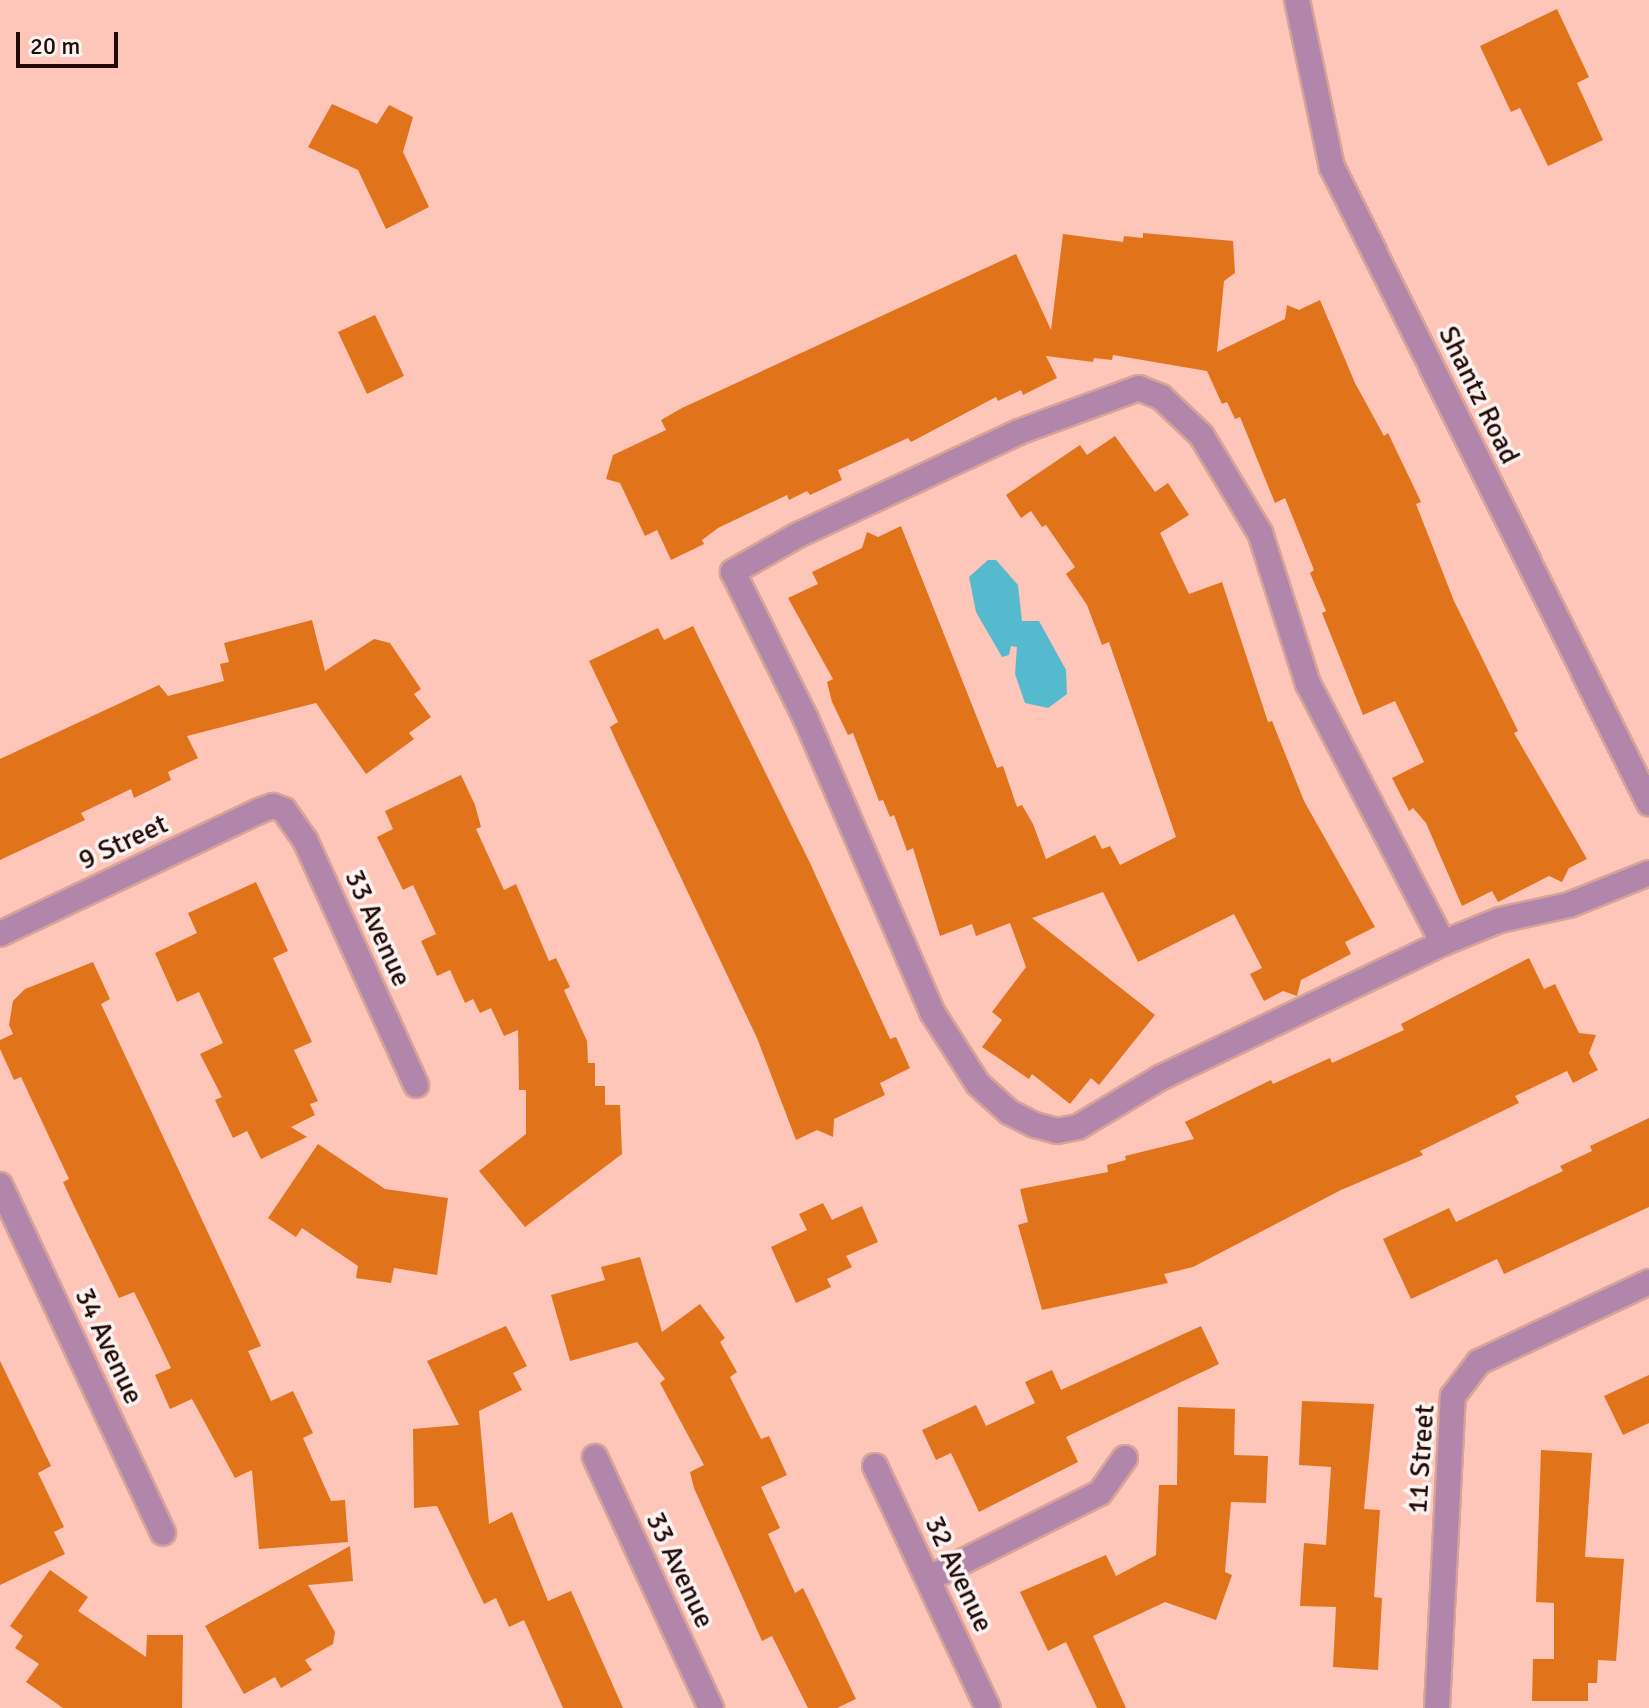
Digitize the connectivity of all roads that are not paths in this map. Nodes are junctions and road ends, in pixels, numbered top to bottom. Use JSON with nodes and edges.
{"nodes":[{"id":1,"x":1297,"y":0,"type":"edge"},
{"id":2,"x":1649,"y":803,"type":"edge"},
{"id":3,"x":273,"y":806,"type":"joint"},
{"id":4,"x":1649,"y":873,"type":"edge"},
{"id":5,"x":0,"y":934,"type":"edge"},
{"id":6,"x":1443,"y":943,"type":"junction"},
{"id":7,"x":416,"y":1085,"type":"dead end"},
{"id":8,"x":0,"y":1185,"type":"edge"},
{"id":9,"x":1649,"y":1282,"type":"edge"},
{"id":10,"x":595,"y":1457,"type":"dead end"},
{"id":11,"x":1125,"y":1458,"type":"dead end"},
{"id":12,"x":875,"y":1466,"type":"dead end"},
{"id":13,"x":163,"y":1533,"type":"dead end"},
{"id":14,"x":928,"y":1579,"type":"junction"},
{"id":15,"x":711,"y":1708,"type":"edge"},
{"id":16,"x":988,"y":1708,"type":"edge"},
{"id":17,"x":1437,"y":1708,"type":"edge"}],
"edges":[{"from":1,"to":2,"type":"street","name":"Shantz Road"},
{"from":3,"to":5,"type":"street","name":"9 Street"},
{"from":3,"to":7,"type":"street","name":"33 Avenue"},
{"from":4,"to":6,"type":"street"},
{"from":6,"to":6,"type":"street"},
{"from":8,"to":13,"type":"street","name":"34 Avenue"},
{"from":9,"to":17,"type":"street","name":"11 Street"},
{"from":10,"to":15,"type":"street","name":"33 Avenue"},
{"from":11,"to":14,"type":"street"},
{"from":12,"to":14,"type":"street","name":"32 Avenue"},
{"from":14,"to":16,"type":"street","name":"32 Avenue"}]}
